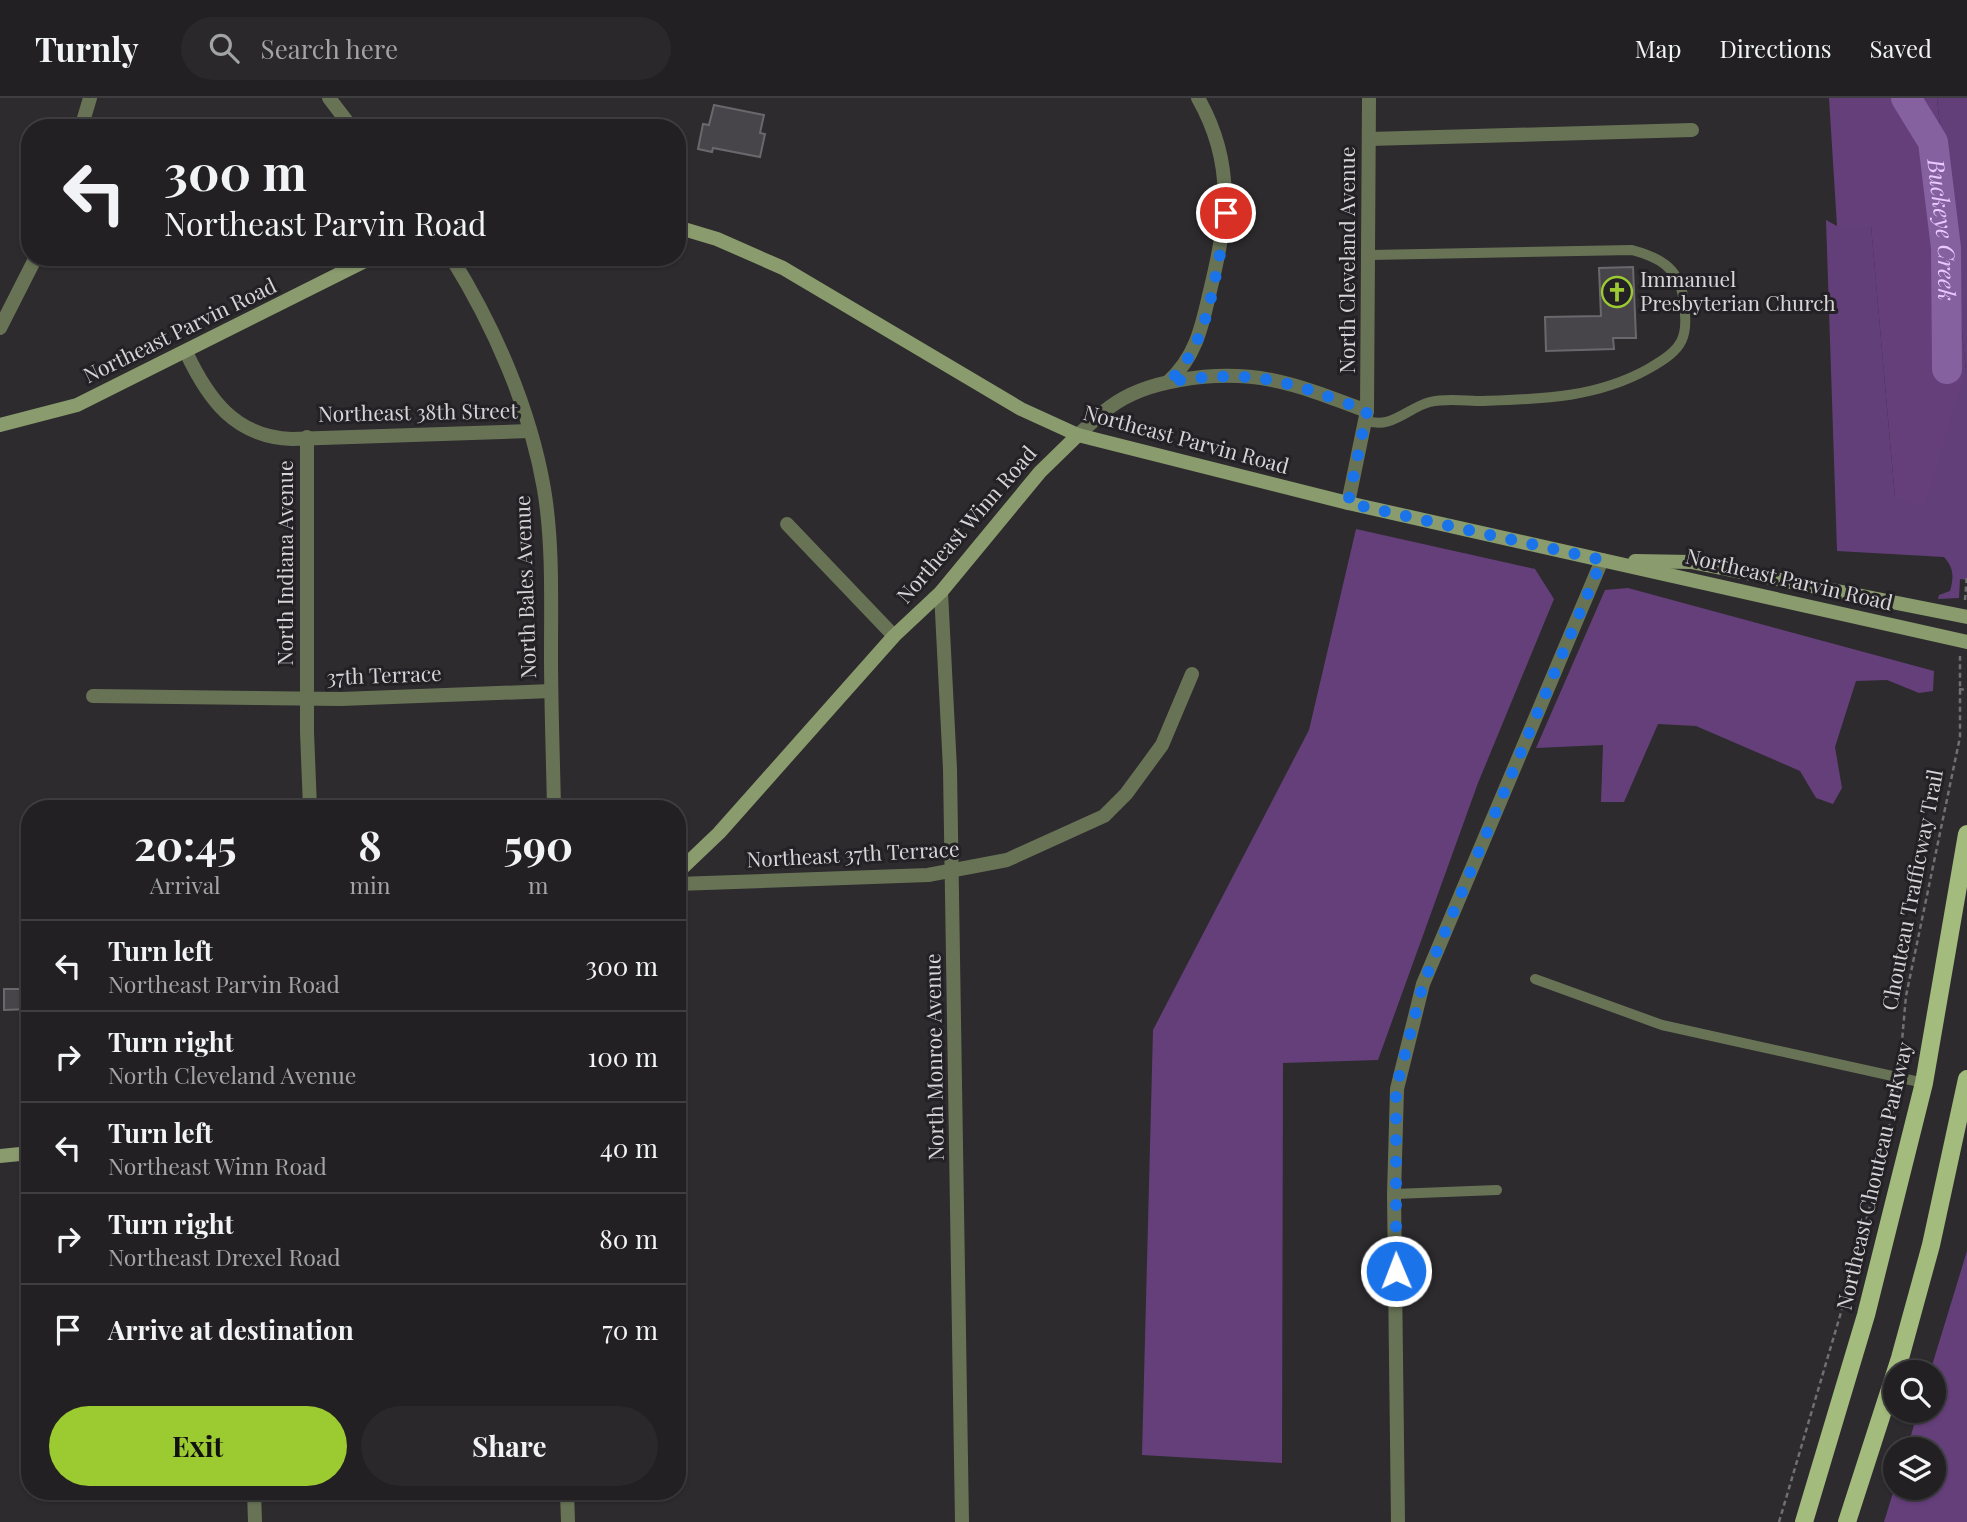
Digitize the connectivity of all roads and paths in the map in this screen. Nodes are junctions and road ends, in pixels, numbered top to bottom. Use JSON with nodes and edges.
{"nodes":[{"id":1,"x":90,"y":98,"type":"edge"},
{"id":2,"x":329,"y":98,"type":"edge"},
{"id":3,"x":1198,"y":98,"type":"edge"},
{"id":4,"x":1369,"y":98,"type":"edge"},
{"id":5,"x":84,"y":119,"type":"edge"},
{"id":6,"x":345,"y":119,"type":"edge"},
{"id":7,"x":1692,"y":131,"type":"dead end"},
{"id":8,"x":1370,"y":139,"type":"junction"},
{"id":9,"x":686,"y":230,"type":"edge"},
{"id":10,"x":1370,"y":255,"type":"junction"},
{"id":11,"x":31,"y":266,"type":"edge"},
{"id":12,"x":355,"y":266,"type":"edge"},
{"id":13,"x":456,"y":266,"type":"edge"},
{"id":14,"x":0,"y":328,"type":"edge"},
{"id":15,"x":186,"y":352,"type":"junction"},
{"id":16,"x":1168,"y":382,"type":"junction"},
{"id":17,"x":1367,"y":416,"type":"junction"},
{"id":18,"x":0,"y":425,"type":"edge"},
{"id":19,"x":530,"y":431,"type":"junction"},
{"id":20,"x":1077,"y":435,"type":"junction"},
{"id":21,"x":307,"y":437,"type":"junction"},
{"id":22,"x":1348,"y":503,"type":"junction"},
{"id":23,"x":787,"y":524,"type":"dead end"},
{"id":24,"x":1602,"y":560,"type":"junction"},
{"id":25,"x":1967,"y":575,"type":"edge"},
{"id":26,"x":1967,"y":584,"type":"edge"},
{"id":27,"x":941,"y":592,"type":"junction"},
{"id":28,"x":1965,"y":617,"type":"edge"},
{"id":29,"x":894,"y":636,"type":"junction"},
{"id":30,"x":1964,"y":641,"type":"edge"},
{"id":31,"x":1192,"y":674,"type":"dead end"},
{"id":32,"x":1959,"y":689,"type":"junction"},
{"id":33,"x":1967,"y":690,"type":"edge"},
{"id":34,"x":551,"y":691,"type":"junction"},
{"id":35,"x":93,"y":696,"type":"dead end"},
{"id":36,"x":307,"y":698,"type":"junction"},
{"id":37,"x":310,"y":800,"type":"edge"},
{"id":38,"x":554,"y":800,"type":"edge"},
{"id":39,"x":1967,"y":834,"type":"edge"},
{"id":40,"x":686,"y":864,"type":"edge"},
{"id":41,"x":953,"y":873,"type":"junction"},
{"id":42,"x":686,"y":884,"type":"edge"},
{"id":43,"x":1535,"y":979,"type":"dead end"},
{"id":44,"x":1899,"y":1077,"type":"junction"},
{"id":45,"x":1967,"y":1079,"type":"edge"},
{"id":46,"x":1924,"y":1083,"type":"junction"},
{"id":47,"x":21,"y":1154,"type":"edge"},
{"id":48,"x":0,"y":1156,"type":"edge"},
{"id":49,"x":1497,"y":1190,"type":"dead end"},
{"id":50,"x":1394,"y":1194,"type":"junction"},
{"id":51,"x":254,"y":1500,"type":"edge"},
{"id":52,"x":567,"y":1500,"type":"edge"},
{"id":53,"x":255,"y":1522,"type":"edge"},
{"id":54,"x":568,"y":1522,"type":"edge"},
{"id":55,"x":962,"y":1522,"type":"edge"},
{"id":56,"x":1398,"y":1522,"type":"edge"},
{"id":57,"x":1779,"y":1522,"type":"edge"},
{"id":58,"x":1804,"y":1522,"type":"edge"},
{"id":59,"x":1847,"y":1522,"type":"edge"}],
"edges":[{"from":1,"to":5,"type":"street"},
{"from":2,"to":6,"type":"street"},
{"from":3,"to":16,"type":"street"},
{"from":4,"to":8,"type":"street","name":"North Cleveland Avenue"},
{"from":7,"to":8,"type":"street"},
{"from":8,"to":10,"type":"street","name":"North Cleveland Avenue"},
{"from":9,"to":20,"type":"main road","name":"Northeast Parvin Road"},
{"from":10,"to":17,"type":"street","name":"North Cleveland Avenue"},
{"from":10,"to":17,"type":"lane"},
{"from":11,"to":14,"type":"street"},
{"from":12,"to":15,"type":"main road","name":"Northeast Parvin Road"},
{"from":13,"to":19,"type":"street","name":"North Bales Avenue"},
{"from":15,"to":18,"type":"main road","name":"Northeast Parvin Road"},
{"from":15,"to":21,"type":"street","name":"North Indiana Avenue"},
{"from":16,"to":17,"type":"street","name":"Northeast Winn Road"},
{"from":16,"to":20,"type":"street","name":"Northeast Winn Road"},
{"from":17,"to":22,"type":"street","name":"North Cleveland Avenue"},
{"from":19,"to":21,"type":"street","name":"Northeast 38th Street"},
{"from":19,"to":34,"type":"street","name":"North Bales Avenue"},
{"from":20,"to":22,"type":"main road","name":"Northeast Parvin Road"},
{"from":20,"to":27,"type":"main road","name":"Northeast Winn Road"},
{"from":21,"to":36,"type":"street","name":"North Indiana Avenue"},
{"from":22,"to":24,"type":"main road","name":"Northeast Parvin Road"},
{"from":23,"to":29,"type":"street"},
{"from":24,"to":28,"type":"main road","name":"Northeast Parvin Road"},
{"from":24,"to":30,"type":"main road","name":"Northeast Parvin Road"},
{"from":24,"to":50,"type":"street"},
{"from":25,"to":26,"type":"path"},
{"from":26,"to":28,"type":"path"},
{"from":27,"to":29,"type":"main road","name":"Northeast Winn Road"},
{"from":27,"to":41,"type":"street","name":"North Monroe Avenue"},
{"from":29,"to":40,"type":"main road","name":"Northeast Winn Road"},
{"from":30,"to":32,"type":"path","name":"Chouteau Trafficway Trail"},
{"from":31,"to":41,"type":"street","name":"Northeast 37th Terrace"},
{"from":32,"to":33,"type":"path"},
{"from":32,"to":44,"type":"path","name":"Chouteau Trafficway Trail"},
{"from":34,"to":36,"type":"street","name":"37th Terrace"},
{"from":34,"to":38,"type":"street","name":"North Bales Avenue"},
{"from":35,"to":36,"type":"street","name":"37th Terrace"},
{"from":36,"to":37,"type":"street","name":"North Indiana Avenue"},
{"from":39,"to":46,"type":"main road","name":"Northeast Chouteau Parkway"},
{"from":41,"to":42,"type":"street","name":"Northeast 37th Terrace"},
{"from":41,"to":55,"type":"street","name":"North Monroe Avenue"},
{"from":43,"to":44,"type":"lane"},
{"from":44,"to":46,"type":"lane"},
{"from":44,"to":57,"type":"path","name":"Chouteau Trafficway Trail"},
{"from":45,"to":59,"type":"main road"},
{"from":46,"to":58,"type":"main road","name":"Northeast Chouteau Parkway"},
{"from":47,"to":48,"type":"main road"},
{"from":49,"to":50,"type":"lane"},
{"from":50,"to":56,"type":"street"},
{"from":51,"to":53,"type":"street"},
{"from":52,"to":54,"type":"street"}]}
